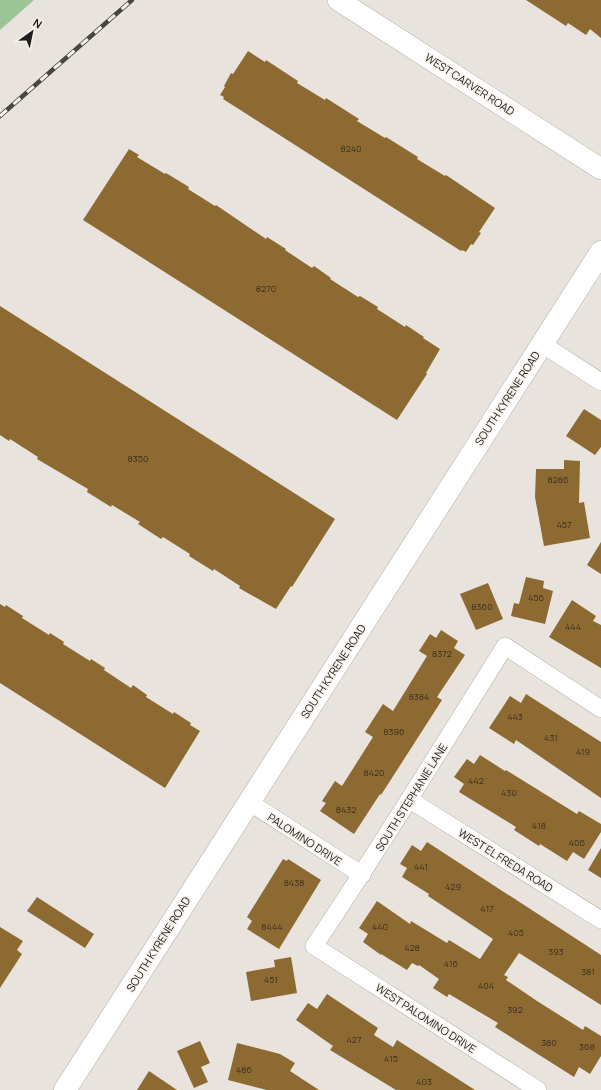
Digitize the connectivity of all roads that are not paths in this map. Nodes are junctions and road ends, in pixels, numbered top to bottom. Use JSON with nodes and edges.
{"nodes":[{"id":1,"x":338,"y":0,"type":"edge"},
{"id":2,"x":601,"y":169,"type":"edge"},
{"id":3,"x":601,"y":252,"type":"edge"},
{"id":4,"x":542,"y":344,"type":"junction"},
{"id":5,"x":601,"y":382,"type":"edge"},
{"id":6,"x":601,"y":708,"type":"edge"},
{"id":7,"x":410,"y":800,"type":"junction"},
{"id":8,"x":249,"y":802,"type":"junction"},
{"id":9,"x":362,"y":875,"type":"junction"},
{"id":10,"x":601,"y":920,"type":"edge"},
{"id":11,"x":314,"y":946,"type":"joint"},
{"id":12,"x":65,"y":1090,"type":"edge"},
{"id":13,"x":538,"y":1090,"type":"edge"}],
"edges":[{"from":1,"to":2,"type":"street","name":"WEST CARVER ROAD"},
{"from":3,"to":4,"type":"main road","name":"SOUTH KYRENE ROAD"},
{"from":4,"to":5,"type":"street"},
{"from":4,"to":8,"type":"main road","name":"SOUTH KYRENE ROAD"},
{"from":6,"to":7,"type":"street","name":"SOUTH STEPHANIE LANE"},
{"from":7,"to":9,"type":"street","name":"SOUTH STEPHANIE LANE"},
{"from":7,"to":10,"type":"street","name":"WEST EL FREDA ROAD"},
{"from":8,"to":9,"type":"street","name":"PALOMINO DRIVE"},
{"from":8,"to":12,"type":"main road","name":"SOUTH KYRENE ROAD"},
{"from":9,"to":11,"type":"street","name":"SOUTH STEPHANIE LANE"},
{"from":11,"to":13,"type":"street","name":"WEST PALOMINO DRIVE"}]}
